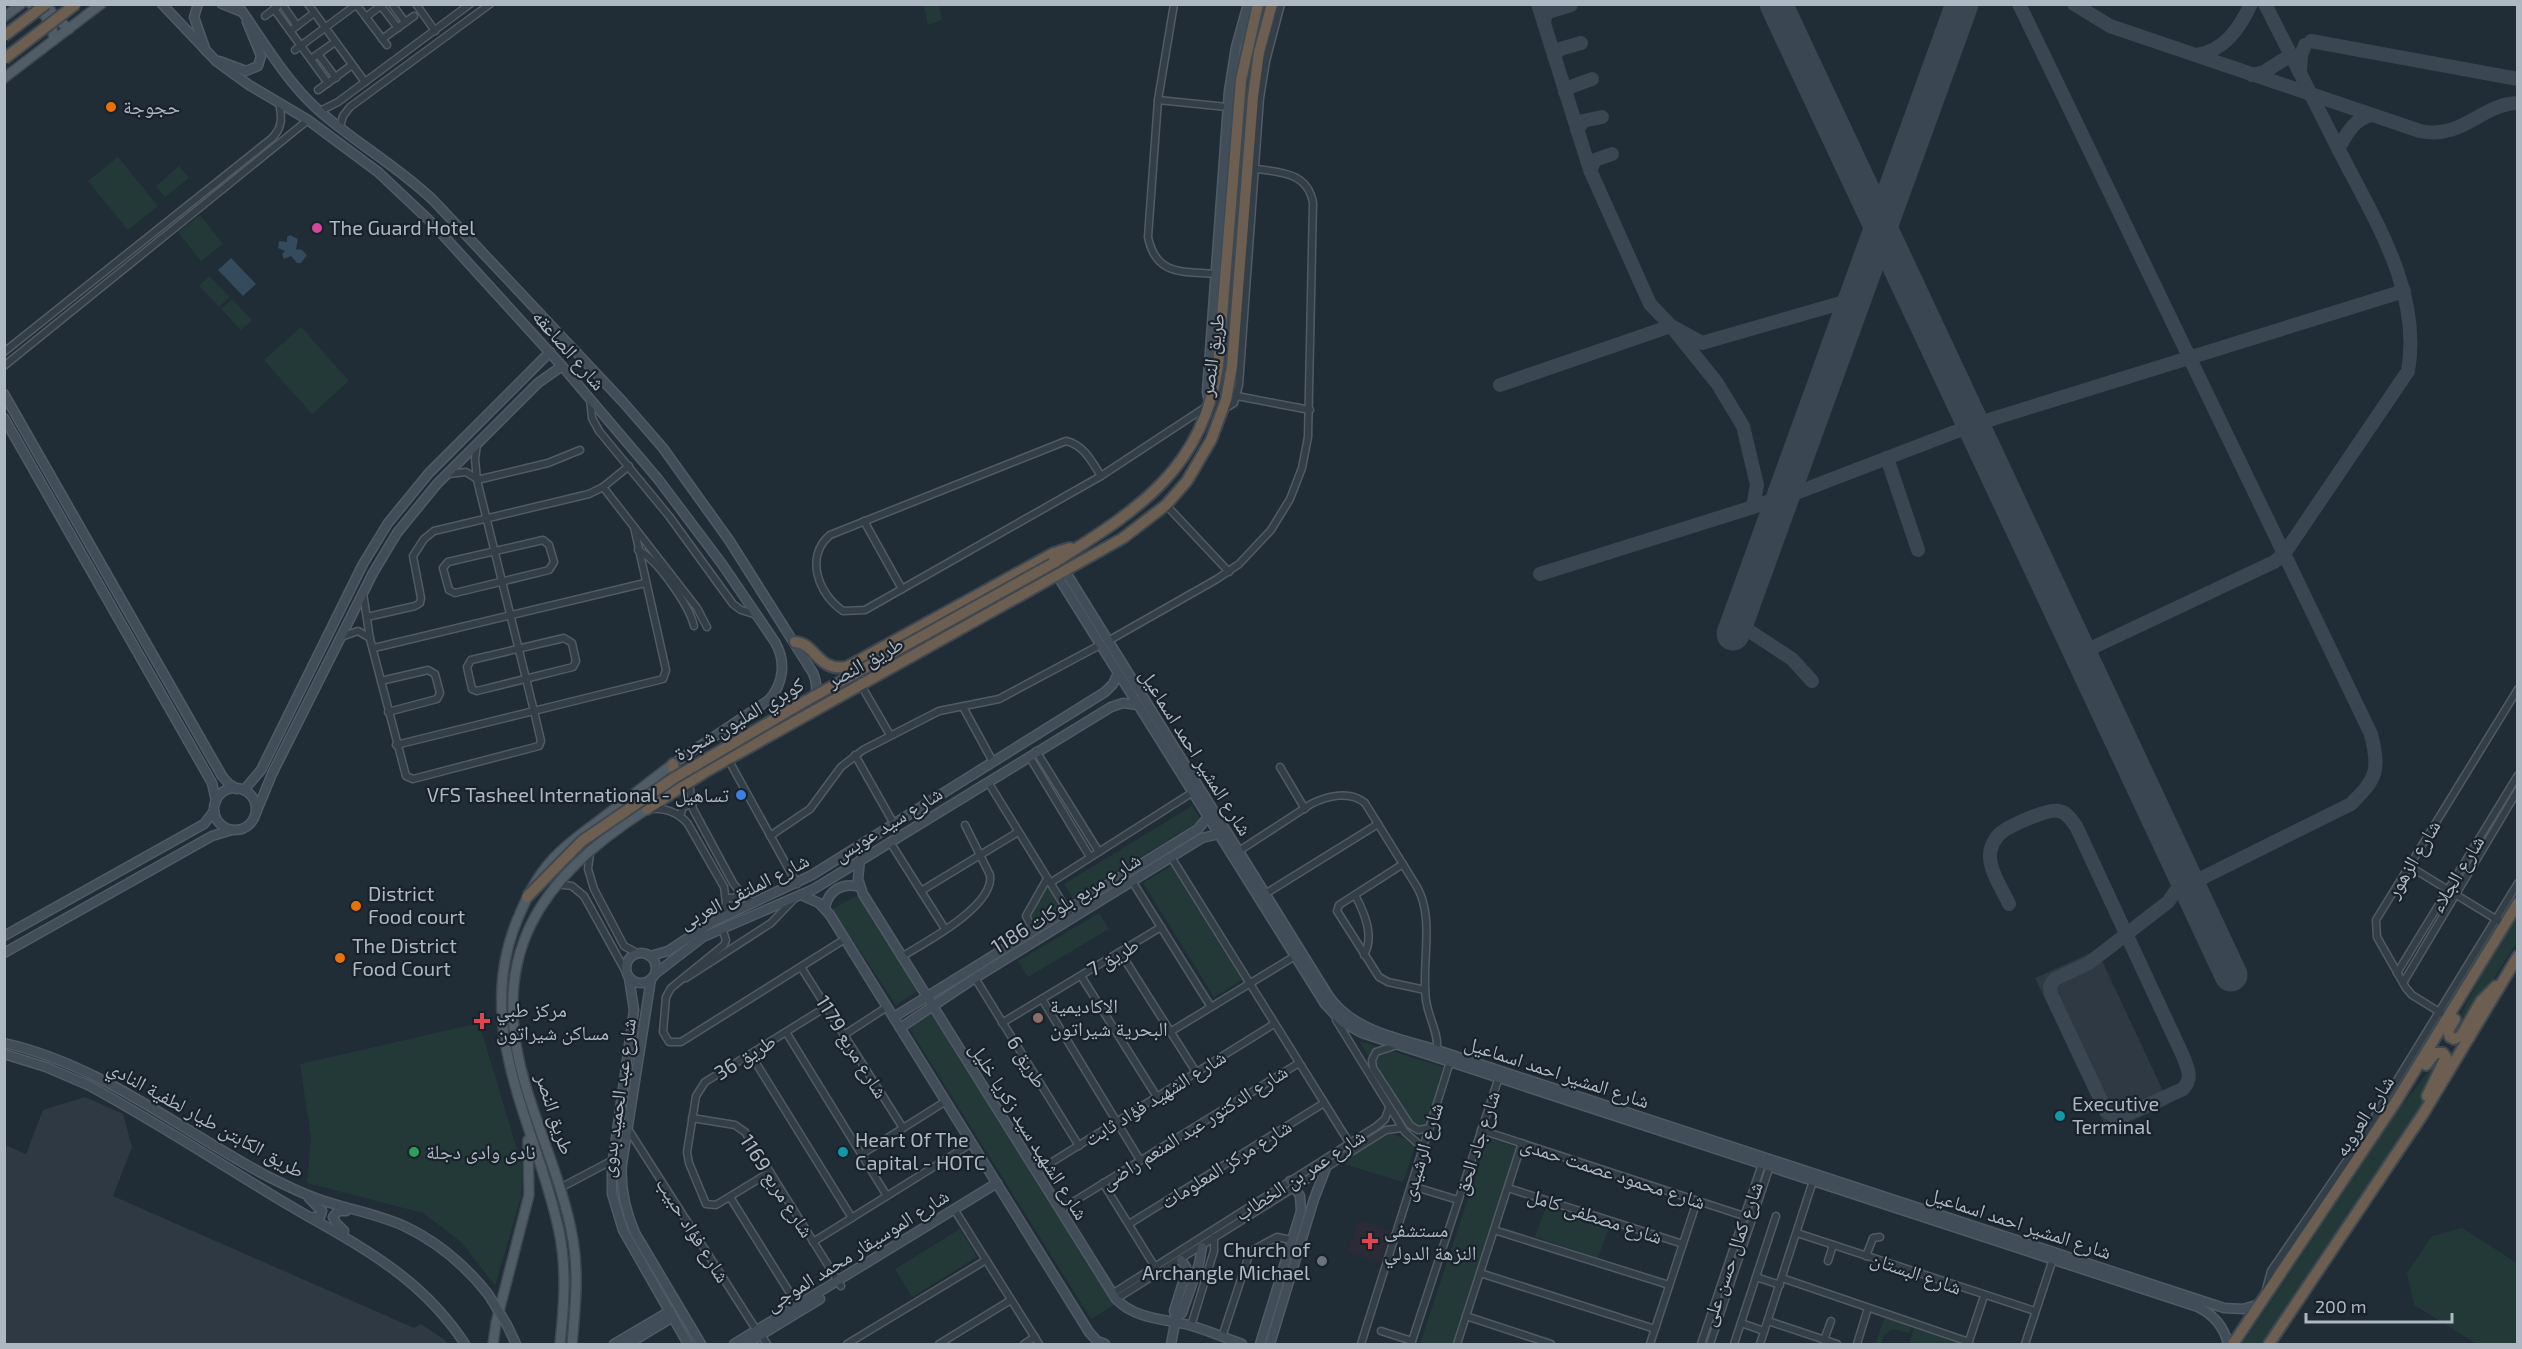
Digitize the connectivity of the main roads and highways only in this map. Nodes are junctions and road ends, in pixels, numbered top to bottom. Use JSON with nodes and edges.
{"nodes":[{"id":1,"x":21,"y":4,"type":"edge"},
{"id":2,"x":31,"y":4,"type":"edge"},
{"id":3,"x":46,"y":4,"type":"edge"},
{"id":4,"x":76,"y":4,"type":"edge"},
{"id":5,"x":101,"y":4,"type":"edge"},
{"id":6,"x":1258,"y":4,"type":"edge"},
{"id":7,"x":1272,"y":4,"type":"edge"},
{"id":8,"x":4,"y":17,"type":"edge"},
{"id":9,"x":69,"y":29,"type":"junction"},
{"id":10,"x":4,"y":36,"type":"edge"},
{"id":11,"x":54,"y":40,"type":"junction"},
{"id":12,"x":4,"y":59,"type":"edge"},
{"id":13,"x":4,"y":78,"type":"edge"},
{"id":14,"x":1076,"y":548,"type":"junction"},
{"id":15,"x":1052,"y":564,"type":"joint"},
{"id":16,"x":795,"y":642,"type":"road end"},
{"id":17,"x":852,"y":664,"type":"junction"},
{"id":18,"x":850,"y":691,"type":"junction"},
{"id":19,"x":673,"y":764,"type":"joint"},
{"id":20,"x":689,"y":781,"type":"junction"},
{"id":21,"x":647,"y":810,"type":"joint"},
{"id":22,"x":526,"y":897,"type":"junction"},
{"id":23,"x":2517,"y":903,"type":"edge"},
{"id":24,"x":2517,"y":956,"type":"edge"},
{"id":25,"x":2503,"y":981,"type":"junction"},
{"id":26,"x":2469,"y":982,"type":"junction"},
{"id":27,"x":2395,"y":1103,"type":"junction"},
{"id":28,"x":2423,"y":1114,"type":"junction"},
{"id":29,"x":529,"y":1132,"type":"junction"},
{"id":30,"x":493,"y":1344,"type":"edge"},
{"id":31,"x":560,"y":1344,"type":"edge"},
{"id":32,"x":572,"y":1344,"type":"edge"},
{"id":33,"x":2233,"y":1344,"type":"edge"},
{"id":34,"x":2269,"y":1344,"type":"edge"}],
"edges":[{"from":1,"to":8,"type":"main road"},
{"from":2,"to":11,"type":"main road"},
{"from":3,"to":9,"type":"main road"},
{"from":3,"to":10,"type":"highway","bridge":true},
{"from":4,"to":12,"type":"highway","bridge":true},
{"from":5,"to":9,"type":"main road"},
{"from":6,"to":14,"type":"highway","name":"طريق النصر"},
{"from":7,"to":18,"type":"highway","name":"طريق النصر"},
{"from":9,"to":11,"type":"main road"},
{"from":11,"to":13,"type":"main road"},
{"from":14,"to":15,"type":"highway","name":"طريق النصر"},
{"from":14,"to":17,"type":"highway"},
{"from":15,"to":22,"type":"highway","name":"كوبري المليون شجرة","bridge":true},
{"from":16,"to":17,"type":"highway"},
{"from":17,"to":18,"type":"highway"},
{"from":18,"to":20,"type":"highway","name":"طريق النصر"},
{"from":19,"to":20,"type":"highway"},
{"from":19,"to":22,"type":"main road","name":"طريق النصر"},
{"from":20,"to":21,"type":"highway","name":"طريق النصر"},
{"from":21,"to":32,"type":"main road","name":"طريق النصر"},
{"from":22,"to":29,"type":"main road","name":"طريق النصر"},
{"from":23,"to":26,"type":"highway","name":"شارع العروبه"},
{"from":24,"to":25,"type":"highway"},
{"from":25,"to":26,"type":"highway"},
{"from":25,"to":28,"type":"highway"},
{"from":26,"to":27,"type":"highway","name":"شارع العروبه"},
{"from":27,"to":28,"type":"highway"},
{"from":27,"to":33,"type":"highway","name":"شارع العروبه"},
{"from":28,"to":34,"type":"highway"},
{"from":29,"to":30,"type":"main road"},
{"from":29,"to":31,"type":"main road","name":"طريق النصر"}]}
